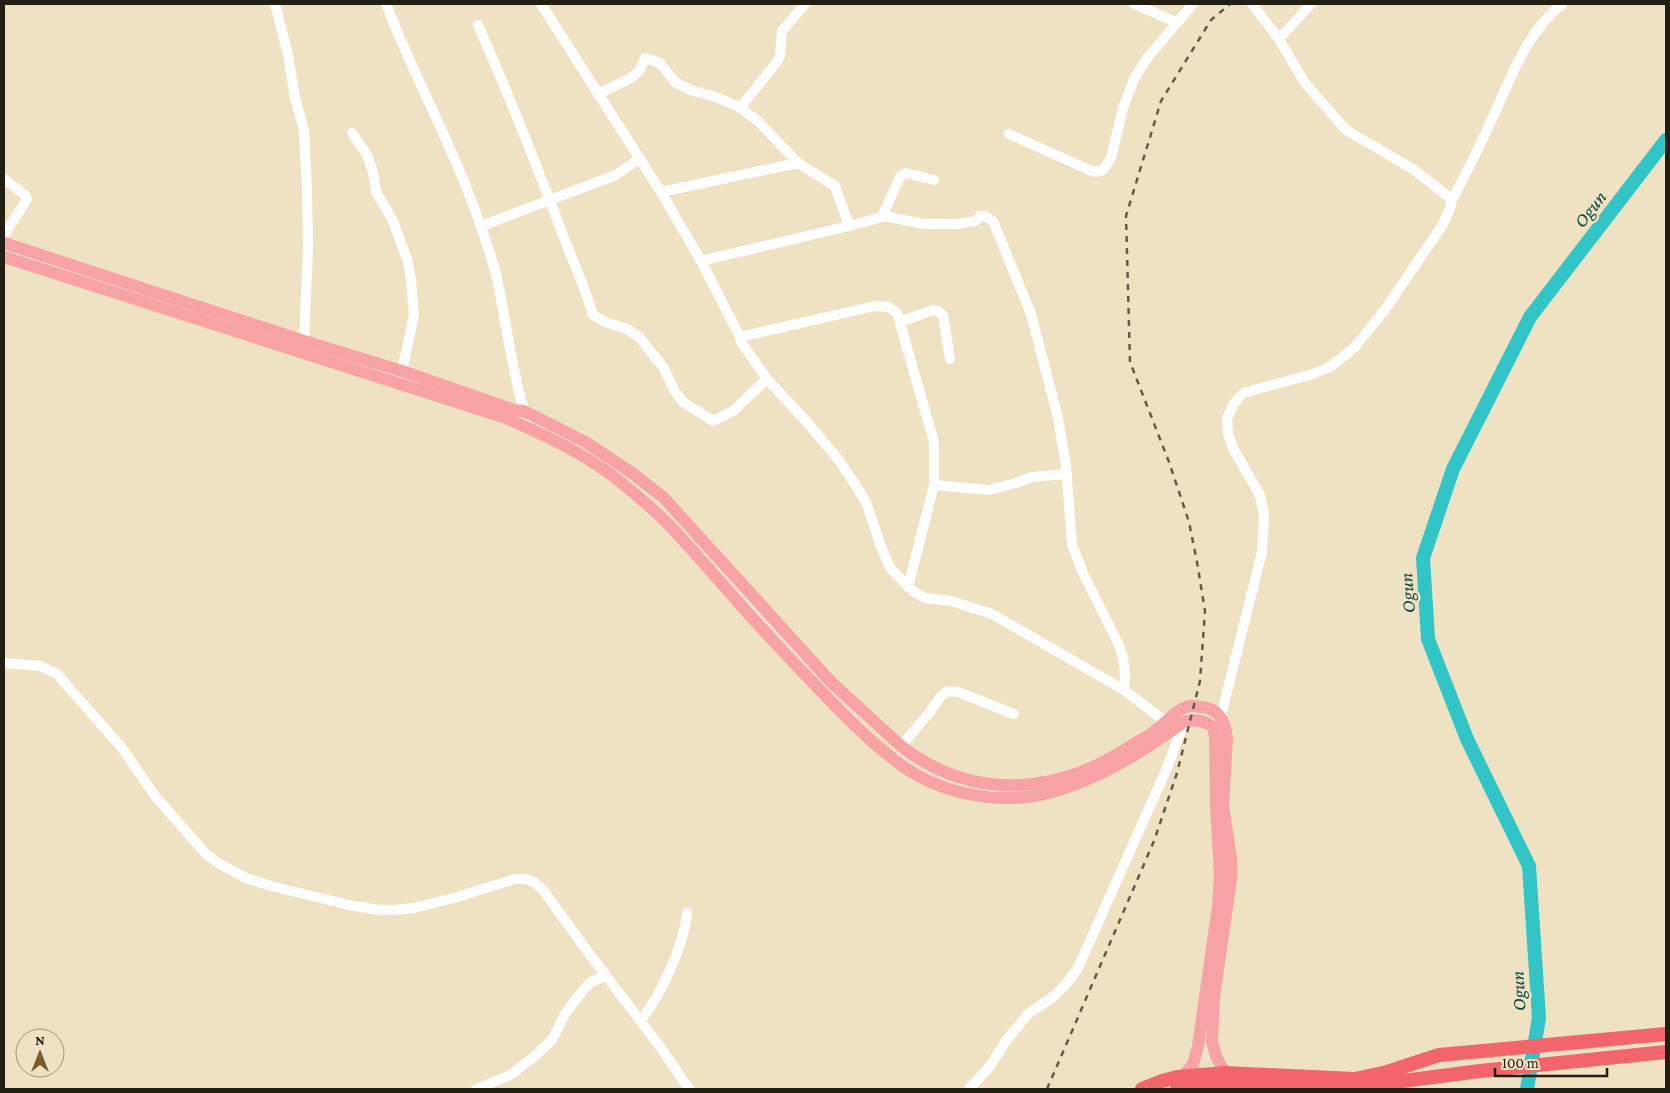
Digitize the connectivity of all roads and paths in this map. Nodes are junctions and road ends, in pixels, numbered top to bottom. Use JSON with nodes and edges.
{"nodes":[{"id":1,"x":275,"y":4,"type":"edge"},
{"id":2,"x":386,"y":4,"type":"edge"},
{"id":3,"x":541,"y":4,"type":"edge"},
{"id":4,"x":805,"y":4,"type":"edge"},
{"id":5,"x":1134,"y":4,"type":"edge"},
{"id":6,"x":1193,"y":4,"type":"edge"},
{"id":7,"x":1252,"y":4,"type":"edge"},
{"id":8,"x":1311,"y":4,"type":"edge"},
{"id":9,"x":1562,"y":4,"type":"edge"},
{"id":10,"x":1176,"y":22,"type":"junction"},
{"id":11,"x":478,"y":25,"type":"dead end"},
{"id":12,"x":1278,"y":40,"type":"junction"},
{"id":13,"x":598,"y":94,"type":"junction"},
{"id":14,"x":740,"y":108,"type":"junction"},
{"id":15,"x":352,"y":133,"type":"dead end"},
{"id":16,"x":1009,"y":134,"type":"dead end"},
{"id":17,"x":639,"y":158,"type":"junction"},
{"id":18,"x":798,"y":163,"type":"junction"},
{"id":19,"x":4,"y":178,"type":"edge"},
{"id":20,"x":934,"y":180,"type":"dead end"},
{"id":21,"x":661,"y":192,"type":"junction"},
{"id":22,"x":549,"y":199,"type":"junction"},
{"id":23,"x":1451,"y":202,"type":"junction"},
{"id":24,"x":882,"y":217,"type":"junction"},
{"id":25,"x":481,"y":226,"type":"junction"},
{"id":26,"x":849,"y":226,"type":"junction"},
{"id":27,"x":4,"y":235,"type":"edge"},
{"id":28,"x":4,"y":243,"type":"edge"},
{"id":29,"x":4,"y":257,"type":"edge"},
{"id":30,"x":701,"y":261,"type":"junction"},
{"id":31,"x":900,"y":322,"type":"junction"},
{"id":32,"x":740,"y":337,"type":"junction"},
{"id":33,"x":304,"y":341,"type":"junction"},
{"id":34,"x":950,"y":358,"type":"dead end"},
{"id":35,"x":402,"y":371,"type":"junction"},
{"id":36,"x":767,"y":380,"type":"junction"},
{"id":37,"x":524,"y":411,"type":"junction"},
{"id":38,"x":1067,"y":474,"type":"junction"},
{"id":39,"x":934,"y":485,"type":"junction"},
{"id":40,"x":908,"y":587,"type":"junction"},
{"id":41,"x":4,"y":663,"type":"edge"},
{"id":42,"x":1124,"y":690,"type":"junction"},
{"id":43,"x":1014,"y":714,"type":"dead end"},
{"id":44,"x":1221,"y":716,"type":"junction"},
{"id":45,"x":1166,"y":722,"type":"junction"},
{"id":46,"x":1184,"y":722,"type":"junction"},
{"id":47,"x":901,"y":746,"type":"junction"},
{"id":48,"x":912,"y":754,"type":"junction"},
{"id":49,"x":902,"y":766,"type":"junction"},
{"id":50,"x":687,"y":913,"type":"dead end"},
{"id":51,"x":606,"y":975,"type":"junction"},
{"id":52,"x":641,"y":1020,"type":"junction"},
{"id":53,"x":1666,"y":1034,"type":"edge"},
{"id":54,"x":1666,"y":1052,"type":"edge"},
{"id":55,"x":1225,"y":1073,"type":"junction"},
{"id":56,"x":1183,"y":1076,"type":"junction"},
{"id":57,"x":1214,"y":1088,"type":"edge"},
{"id":58,"x":1265,"y":1088,"type":"edge"},
{"id":59,"x":476,"y":1089,"type":"edge"},
{"id":60,"x":689,"y":1089,"type":"edge"},
{"id":61,"x":969,"y":1089,"type":"edge"},
{"id":62,"x":1142,"y":1089,"type":"edge"},
{"id":63,"x":1176,"y":1089,"type":"edge"},
{"id":64,"x":1304,"y":1089,"type":"edge"},
{"id":65,"x":1321,"y":1089,"type":"edge"},
{"id":66,"x":1337,"y":1089,"type":"edge"}],
"edges":[{"from":1,"to":33,"type":"street"},
{"from":2,"to":25,"type":"street"},
{"from":3,"to":13,"type":"street"},
{"from":4,"to":14,"type":"street"},
{"from":5,"to":10,"type":"street"},
{"from":6,"to":10,"type":"street"},
{"from":7,"to":12,"type":"street"},
{"from":8,"to":12,"type":"street"},
{"from":9,"to":23,"type":"street"},
{"from":10,"to":16,"type":"street"},
{"from":11,"to":22,"type":"street"},
{"from":12,"to":23,"type":"street"},
{"from":13,"to":14,"type":"street"},
{"from":13,"to":17,"type":"street"},
{"from":14,"to":18,"type":"street"},
{"from":15,"to":35,"type":"street"},
{"from":17,"to":21,"type":"street"},
{"from":17,"to":22,"type":"street"},
{"from":18,"to":21,"type":"street"},
{"from":18,"to":26,"type":"street"},
{"from":19,"to":27,"type":"street"},
{"from":20,"to":24,"type":"street"},
{"from":21,"to":30,"type":"street"},
{"from":22,"to":25,"type":"street"},
{"from":22,"to":36,"type":"street"},
{"from":23,"to":44,"type":"street"},
{"from":24,"to":26,"type":"street"},
{"from":24,"to":38,"type":"street"},
{"from":25,"to":37,"type":"street"},
{"from":26,"to":30,"type":"street"},
{"from":28,"to":33,"type":"main road"},
{"from":29,"to":49,"type":"main road"},
{"from":30,"to":32,"type":"street"},
{"from":31,"to":32,"type":"street"},
{"from":31,"to":34,"type":"street"},
{"from":31,"to":39,"type":"street"},
{"from":32,"to":36,"type":"street"},
{"from":33,"to":35,"type":"main road"},
{"from":35,"to":37,"type":"main road"},
{"from":36,"to":40,"type":"street"},
{"from":37,"to":47,"type":"main road"},
{"from":38,"to":39,"type":"street"},
{"from":38,"to":42,"type":"street"},
{"from":39,"to":40,"type":"street"},
{"from":40,"to":42,"type":"street"},
{"from":41,"to":51,"type":"street"},
{"from":42,"to":45,"type":"street"},
{"from":43,"to":47,"type":"street"},
{"from":44,"to":45,"type":"main road"},
{"from":44,"to":55,"type":"main road"},
{"from":45,"to":48,"type":"main road"},
{"from":46,"to":49,"type":"main road"},
{"from":46,"to":56,"type":"main road"},
{"from":46,"to":61,"type":"street"},
{"from":47,"to":48,"type":"main road"},
{"from":48,"to":49,"type":"main road"},
{"from":50,"to":52,"type":"street"},
{"from":51,"to":52,"type":"street"},
{"from":51,"to":59,"type":"street"},
{"from":52,"to":60,"type":"street"},
{"from":53,"to":55,"type":"highway"},
{"from":54,"to":66,"type":"highway"},
{"from":55,"to":56,"type":"highway"},
{"from":56,"to":62,"type":"highway"},
{"from":57,"to":58,"type":"highway"},
{"from":57,"to":63,"type":"highway"},
{"from":58,"to":64,"type":"highway"},
{"from":65,"to":66,"type":"highway"}]}
